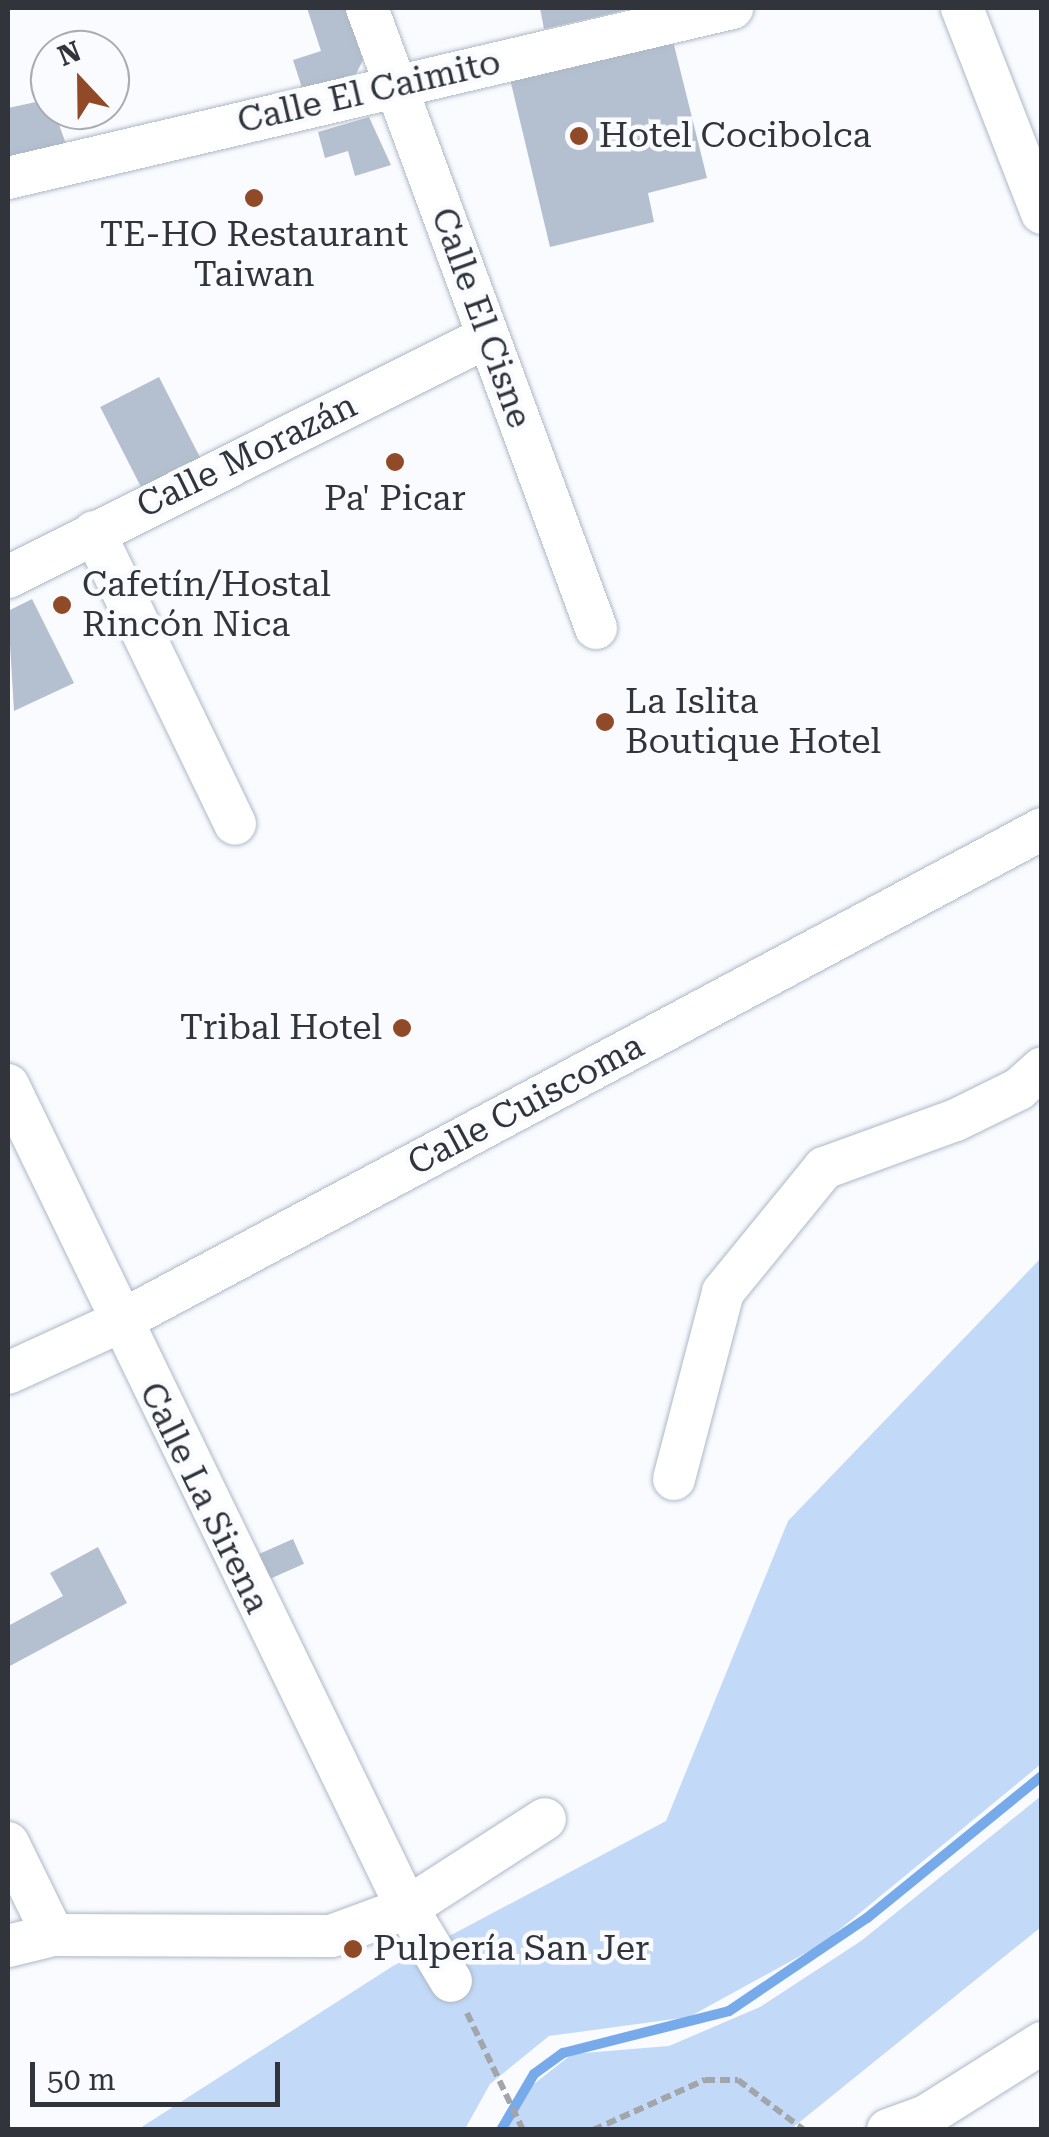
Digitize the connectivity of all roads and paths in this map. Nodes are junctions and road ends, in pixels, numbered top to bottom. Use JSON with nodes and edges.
{"nodes":[{"id":1,"x":367,"y":8,"type":"edge"},
{"id":2,"x":732,"y":8,"type":"edge"},
{"id":3,"x":962,"y":8,"type":"edge"},
{"id":4,"x":397,"y":85,"type":"junction"},
{"id":5,"x":8,"y":178,"type":"edge"},
{"id":6,"x":1042,"y":213,"type":"edge"},
{"id":7,"x":486,"y":337,"type":"junction"},
{"id":8,"x":94,"y":532,"type":"junction"},
{"id":9,"x":8,"y":577,"type":"edge"},
{"id":10,"x":596,"y":628,"type":"dead end"},
{"id":11,"x":235,"y":824,"type":"dead end"},
{"id":12,"x":1042,"y":830,"type":"edge"},
{"id":13,"x":1042,"y":1068,"type":"edge"},
{"id":14,"x":8,"y":1086,"type":"edge"},
{"id":15,"x":117,"y":1323,"type":"junction"},
{"id":16,"x":8,"y":1373,"type":"edge"},
{"id":17,"x":674,"y":1478,"type":"dead end"},
{"id":18,"x":545,"y":1819,"type":"dead end"},
{"id":19,"x":8,"y":1843,"type":"edge"},
{"id":20,"x":407,"y":1908,"type":"junction"},
{"id":21,"x":52,"y":1935,"type":"junction"},
{"id":22,"x":8,"y":1946,"type":"edge"},
{"id":23,"x":451,"y":1981,"type":"joint"},
{"id":24,"x":1042,"y":2043,"type":"edge"},
{"id":25,"x":522,"y":2130,"type":"edge"},
{"id":26,"x":593,"y":2130,"type":"edge"},
{"id":27,"x":804,"y":2130,"type":"edge"},
{"id":28,"x":888,"y":2130,"type":"edge"}],
"edges":[{"from":1,"to":4,"type":"street","name":"Calle El Cisne"},
{"from":2,"to":4,"type":"street","name":"Calle El Caimito"},
{"from":3,"to":6,"type":"street"},
{"from":4,"to":5,"type":"street","name":"Calle El Caimito"},
{"from":4,"to":7,"type":"street","name":"Calle El Cisne"},
{"from":7,"to":8,"type":"street","name":"Calle Morazán"},
{"from":7,"to":10,"type":"street","name":"Calle El Cisne"},
{"from":8,"to":9,"type":"street","name":"Calle Morazán"},
{"from":8,"to":11,"type":"street"},
{"from":12,"to":15,"type":"street","name":"Calle Cuiscoma"},
{"from":13,"to":17,"type":"street"},
{"from":14,"to":15,"type":"street","name":"Calle La Sirena"},
{"from":15,"to":16,"type":"street","name":"Calle Cuiscoma"},
{"from":15,"to":20,"type":"street","name":"Calle La Sirena"},
{"from":18,"to":20,"type":"street"},
{"from":19,"to":21,"type":"street"},
{"from":20,"to":21,"type":"street"},
{"from":20,"to":23,"type":"street","name":"Calle La Sirena"},
{"from":21,"to":22,"type":"street"},
{"from":23,"to":25,"type":"path"},
{"from":24,"to":28,"type":"street"},
{"from":26,"to":27,"type":"path"}]}
